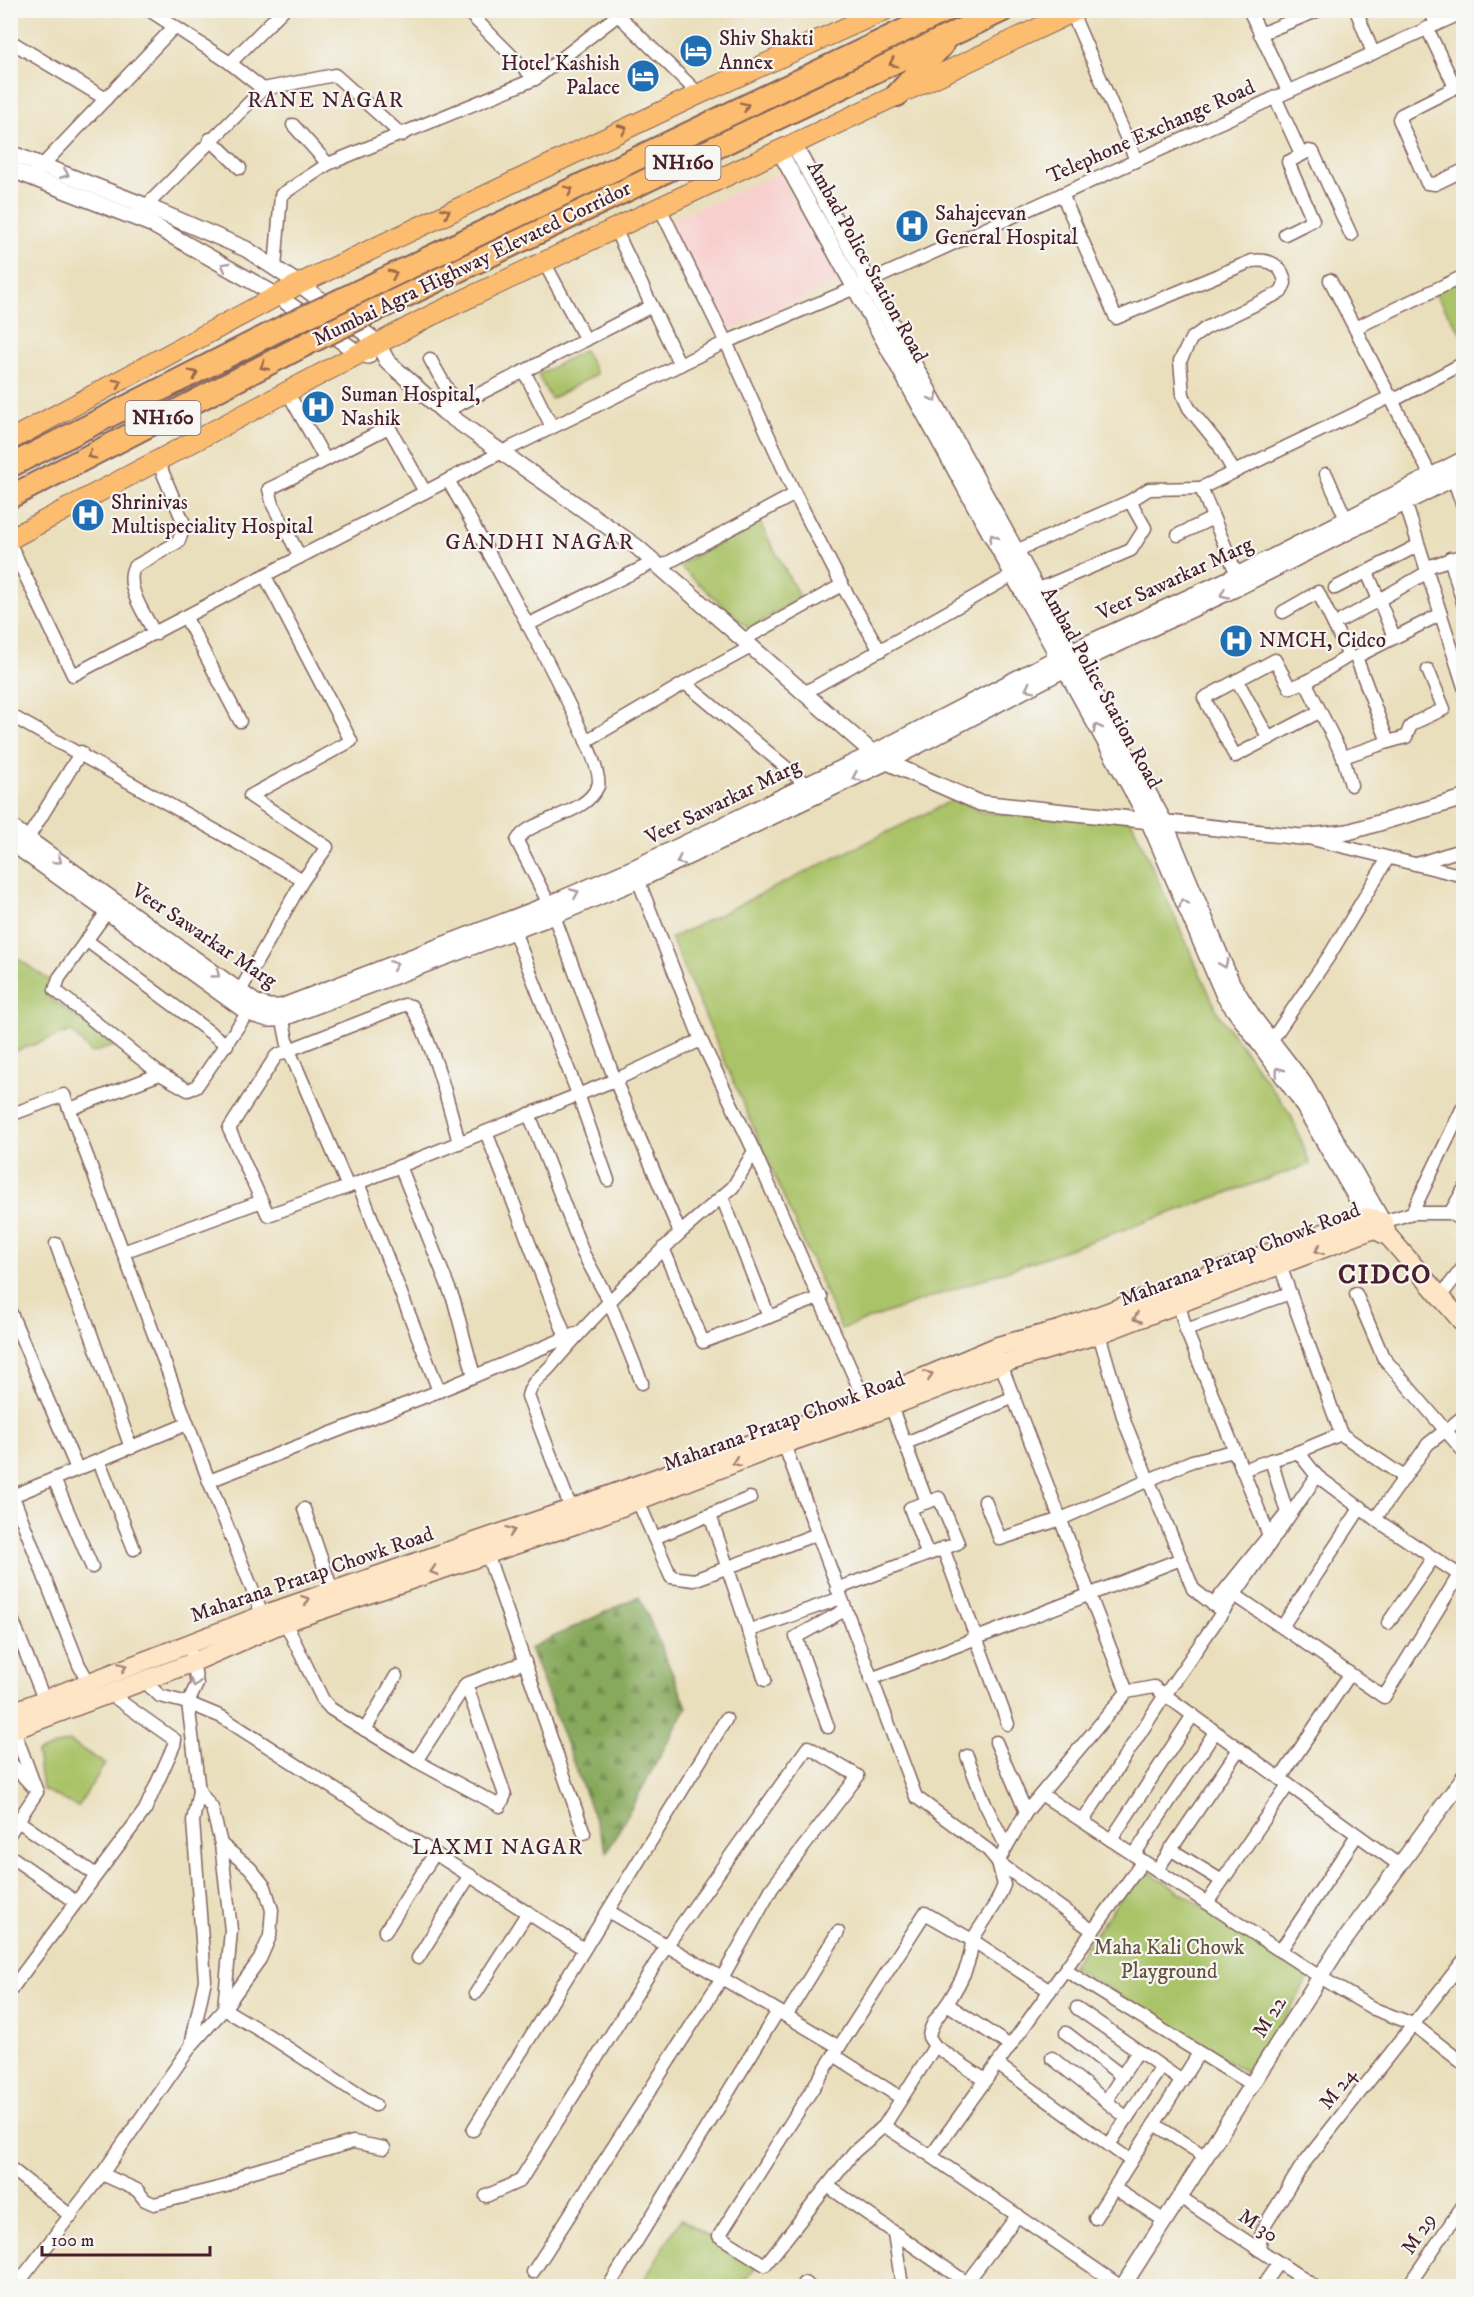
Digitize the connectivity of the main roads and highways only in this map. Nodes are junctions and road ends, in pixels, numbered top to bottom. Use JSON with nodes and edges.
{"nodes":[{"id":1,"x":885,"y":10,"type":"edge"},
{"id":2,"x":947,"y":10,"type":"edge"},
{"id":3,"x":1003,"y":10,"type":"edge"},
{"id":4,"x":1075,"y":12,"type":"edge"},
{"id":5,"x":951,"y":35,"type":"junction"},
{"id":6,"x":897,"y":95,"type":"junction"},
{"id":7,"x":10,"y":440,"type":"edge"},
{"id":8,"x":10,"y":466,"type":"edge"},
{"id":9,"x":10,"y":497,"type":"edge"},
{"id":10,"x":10,"y":539,"type":"edge"},
{"id":11,"x":1379,"y":1226,"type":"joint"},
{"id":12,"x":1277,"y":1258,"type":"junction"},
{"id":13,"x":1464,"y":1324,"type":"edge"},
{"id":14,"x":997,"y":1356,"type":"junction"},
{"id":15,"x":868,"y":1408,"type":"junction"},
{"id":16,"x":782,"y":1438,"type":"junction"},
{"id":17,"x":574,"y":1517,"type":"junction"},
{"id":18,"x":485,"y":1547,"type":"junction"},
{"id":19,"x":272,"y":1622,"type":"junction"},
{"id":20,"x":12,"y":1725,"type":"edge"}],
"edges":[{"from":7,"to":1,"type":"main road","one_way":true},
{"from":8,"to":2,"type":"highway","name":"Mumbai Agra Highway Elevated Corridor","number":"NH160","one_way":true,"bridge":true},
{"from":3,"to":5,"type":"highway","name":"Mumbai Agra Highway Elevated Corridor","number":"NH160"},
{"from":4,"to":6,"type":"main road"},
{"from":5,"to":6,"type":"highway"},
{"from":5,"to":9,"type":"highway","name":"Mumbai Agra Highway Elevated Corridor","number":"NH160","one_way":true,"bridge":true},
{"from":6,"to":10,"type":"main road"},
{"from":11,"to":12,"type":"main road","name":"Maharana Pratap Chowk Road"},
{"from":11,"to":13,"type":"main road","name":"Ambad Police Station Road"},
{"from":12,"to":14,"type":"main road","name":"Maharana Pratap Chowk Road"},
{"from":12,"to":14,"type":"main road","name":"Maharana Pratap Chowk Road","one_way":true},
{"from":15,"to":14,"type":"main road","name":"Maharana Pratap Chowk Road","one_way":true},
{"from":14,"to":15,"type":"main road","name":"Maharana Pratap Chowk Road"},
{"from":15,"to":16,"type":"main road","name":"Maharana Pratap Chowk Road"},
{"from":16,"to":17,"type":"main road","name":"Maharana Pratap Chowk Road"},
{"from":16,"to":17,"type":"main road","name":"Maharana Pratap Chowk Road","one_way":true},
{"from":17,"to":18,"type":"main road","name":"Maharana Pratap Chowk Road"},
{"from":18,"to":19,"type":"main road","name":"Maharana Pratap Chowk Road","one_way":true},
{"from":19,"to":18,"type":"main road","name":"Maharana Pratap Chowk Road","one_way":true},
{"from":19,"to":20,"type":"main road","name":"Maharana Pratap Chowk Road"},
{"from":20,"to":19,"type":"main road","name":"Maharana Pratap Chowk Road","one_way":true}]}
